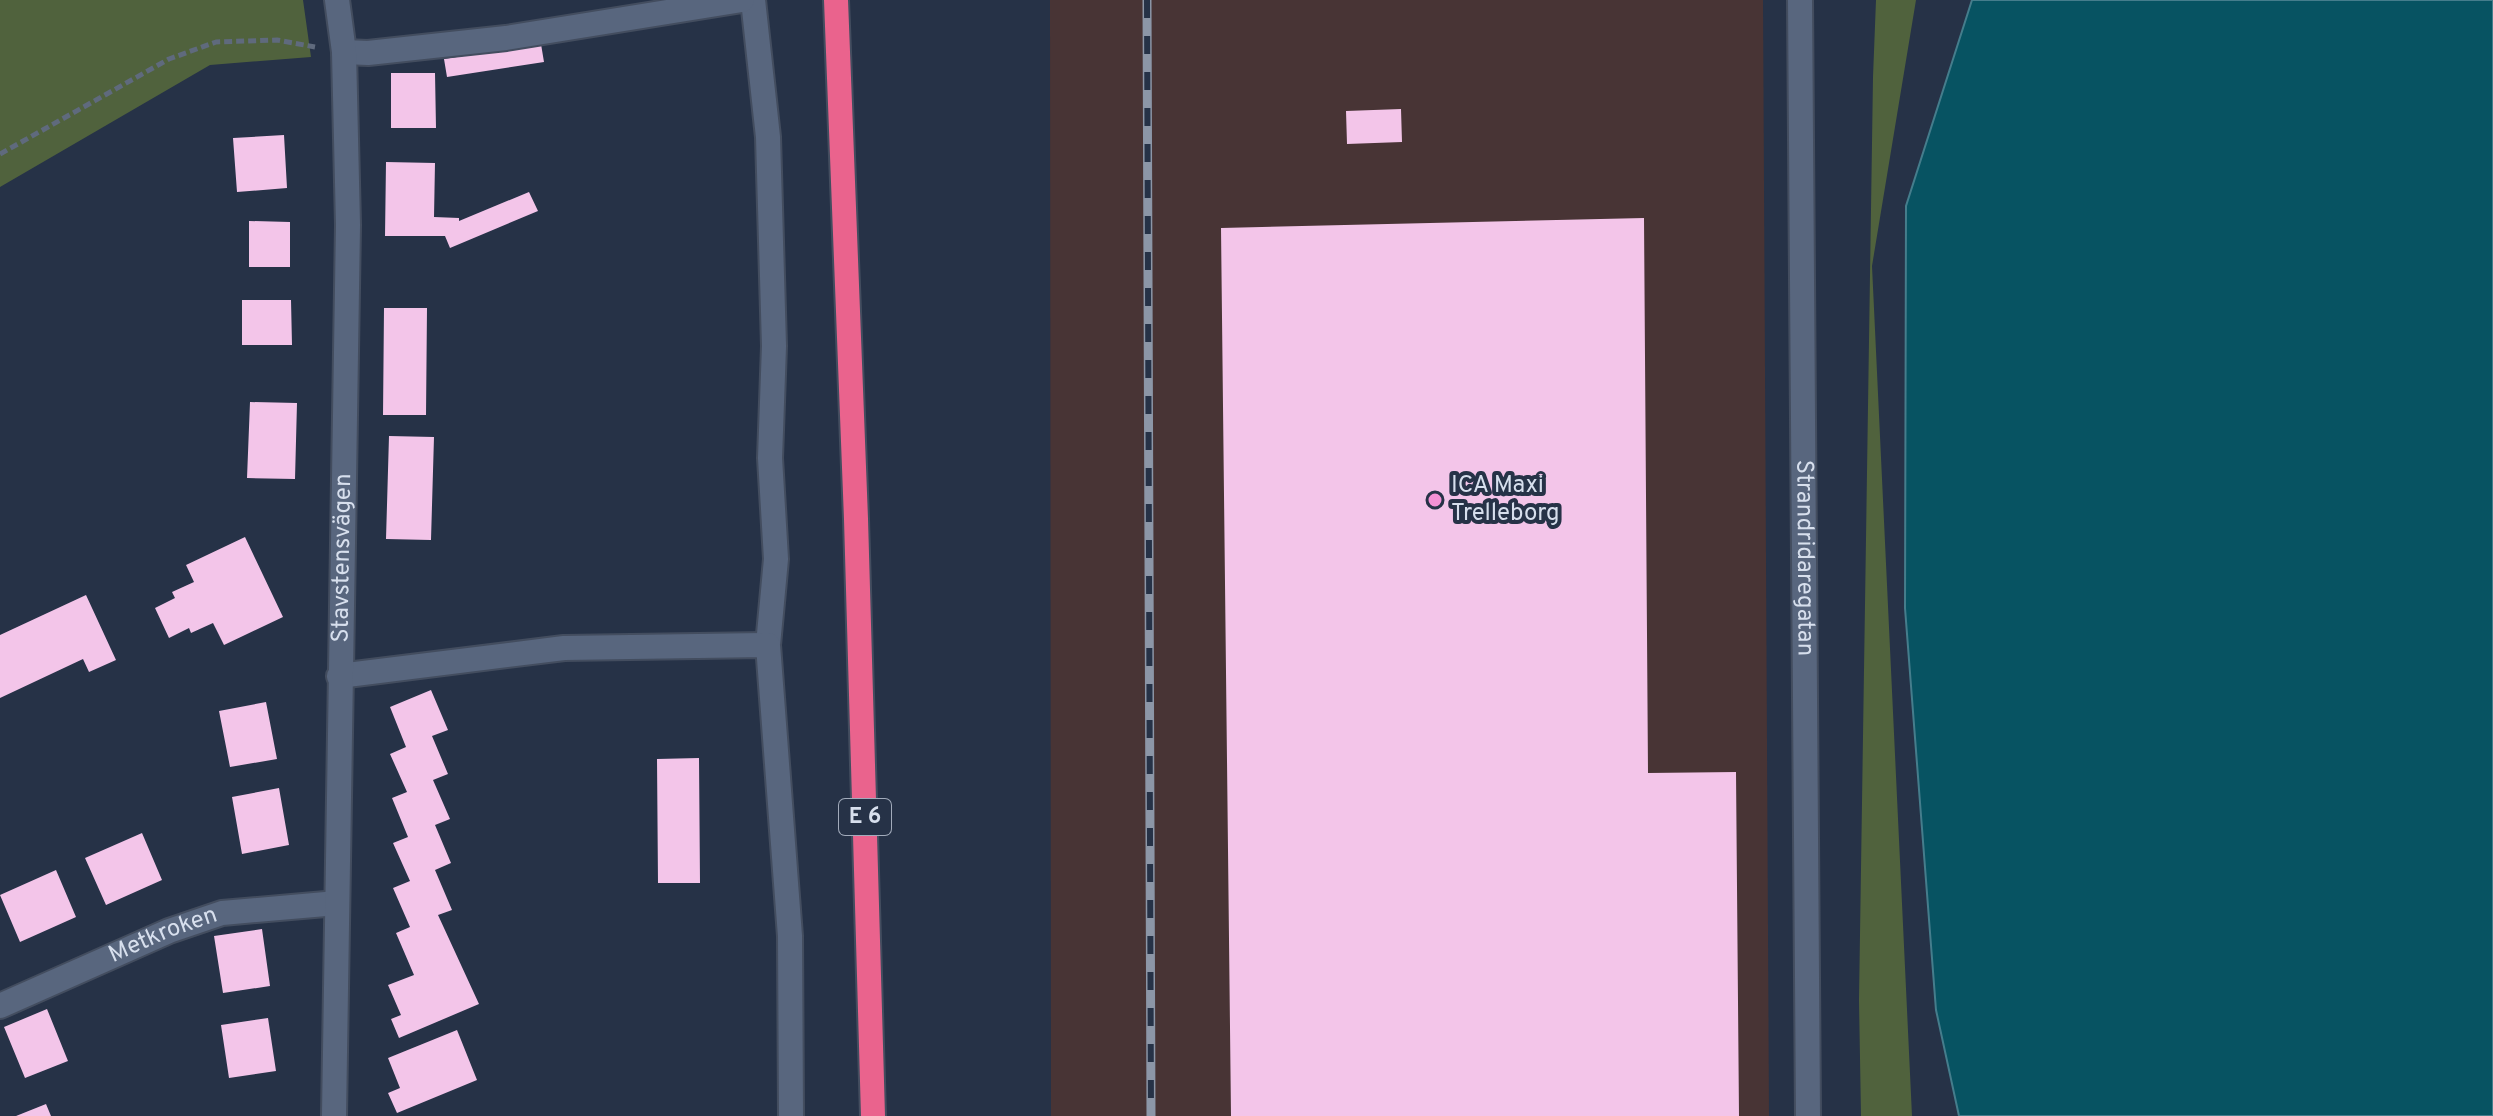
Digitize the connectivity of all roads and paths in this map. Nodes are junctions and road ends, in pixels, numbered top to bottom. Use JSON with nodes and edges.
{"nodes":[{"id":1,"x":337,"y":0,"type":"edge"},
{"id":2,"x":742,"y":0,"type":"edge"},
{"id":3,"x":753,"y":0,"type":"edge"},
{"id":4,"x":839,"y":0,"type":"edge"},
{"id":5,"x":1800,"y":0,"type":"edge"},
{"id":6,"x":344,"y":52,"type":"junction"},
{"id":7,"x":0,"y":154,"type":"edge"},
{"id":8,"x":768,"y":645,"type":"junction"},
{"id":9,"x":339,"y":676,"type":"junction"},
{"id":10,"x":337,"y":903,"type":"junction"},
{"id":11,"x":0,"y":1006,"type":"edge"},
{"id":12,"x":334,"y":1116,"type":"edge"},
{"id":13,"x":791,"y":1116,"type":"edge"},
{"id":14,"x":873,"y":1116,"type":"edge"},
{"id":15,"x":1808,"y":1116,"type":"edge"}],
"edges":[{"from":1,"to":6,"type":"street","name":"Stavstensvägen"},
{"from":2,"to":6,"type":"street"},
{"from":3,"to":8,"type":"street"},
{"from":4,"to":14,"type":"highway","number":"E 6"},
{"from":5,"to":15,"type":"street","name":"Strandridaregatan"},
{"from":6,"to":7,"type":"path"},
{"from":6,"to":9,"type":"street","name":"Stavstensvägen"},
{"from":8,"to":9,"type":"street"},
{"from":8,"to":13,"type":"street"},
{"from":9,"to":10,"type":"street","name":"Stavstensvägen"},
{"from":10,"to":11,"type":"street","name":"Metkroken"},
{"from":10,"to":12,"type":"street","name":"Stavstensvägen"}]}
